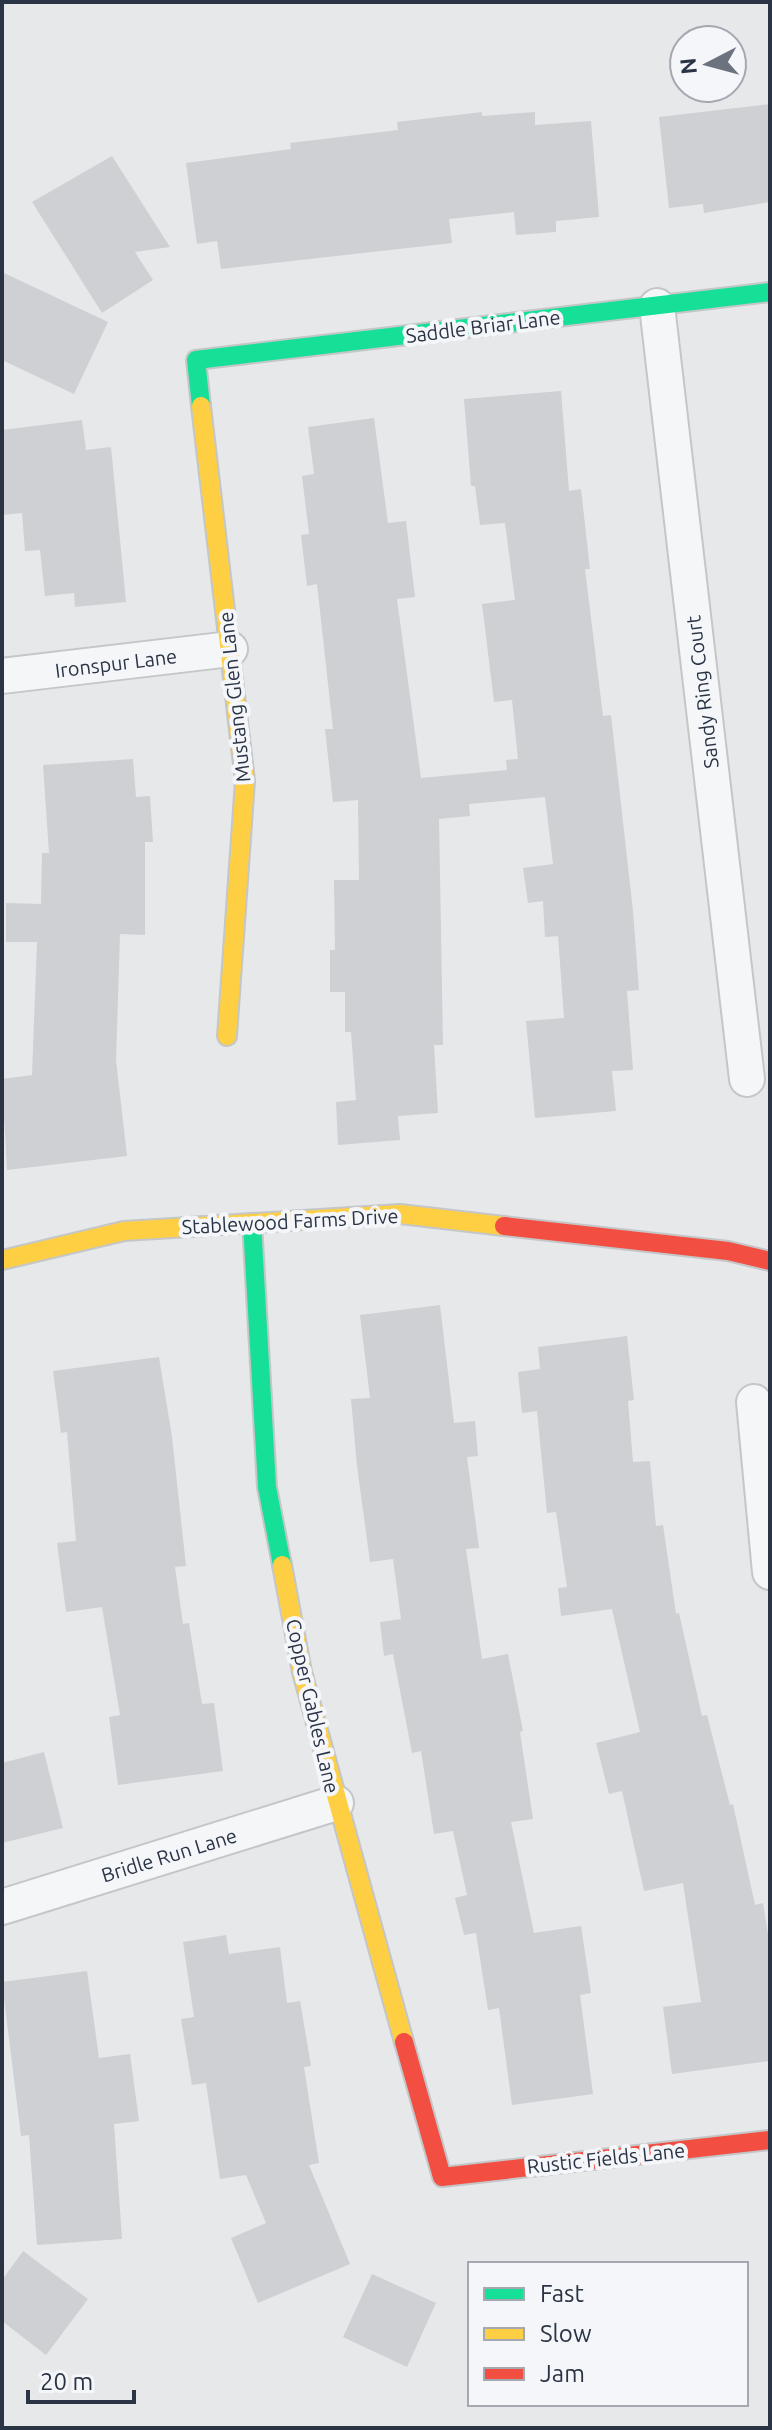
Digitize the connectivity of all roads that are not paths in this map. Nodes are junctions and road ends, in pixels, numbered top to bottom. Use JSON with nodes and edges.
{"nodes":[{"id":1,"x":770,"y":292,"type":"edge"},
{"id":2,"x":657,"y":306,"type":"junction"},
{"id":3,"x":196,"y":360,"type":"joint"},
{"id":4,"x":230,"y":649,"type":"junction"},
{"id":5,"x":2,"y":676,"type":"edge"},
{"id":6,"x":227,"y":1036,"type":"dead end"},
{"id":7,"x":747,"y":1079,"type":"dead end"},
{"id":8,"x":252,"y":1223,"type":"junction"},
{"id":9,"x":2,"y":1260,"type":"edge"},
{"id":10,"x":770,"y":1261,"type":"edge"},
{"id":11,"x":754,"y":1402,"type":"dead end"},
{"id":12,"x":770,"y":1572,"type":"edge"},
{"id":13,"x":336,"y":1803,"type":"junction"},
{"id":14,"x":2,"y":1907,"type":"edge"},
{"id":15,"x":770,"y":2140,"type":"edge"},
{"id":16,"x":442,"y":2177,"type":"joint"}],
"edges":[{"from":1,"to":2,"type":"street","name":"Saddle Briar Lane"},
{"from":2,"to":3,"type":"street","name":"Saddle Briar Lane"},
{"from":2,"to":7,"type":"street","name":"Sandy Ring Court"},
{"from":3,"to":4,"type":"street","name":"Mustang Glen Lane"},
{"from":4,"to":5,"type":"street","name":"Ironspur Lane"},
{"from":4,"to":6,"type":"street","name":"Mustang Glen Lane"},
{"from":8,"to":9,"type":"street","name":"Stablewood Farms Drive"},
{"from":8,"to":10,"type":"street","name":"Stablewood Farms Drive"},
{"from":8,"to":13,"type":"street","name":"Copper Gables Lane"},
{"from":11,"to":12,"type":"street"},
{"from":13,"to":14,"type":"street","name":"Bridle Run Lane"},
{"from":13,"to":16,"type":"street","name":"Copper Gables Lane"},
{"from":15,"to":16,"type":"street","name":"Rustic Fields Lane"}]}
